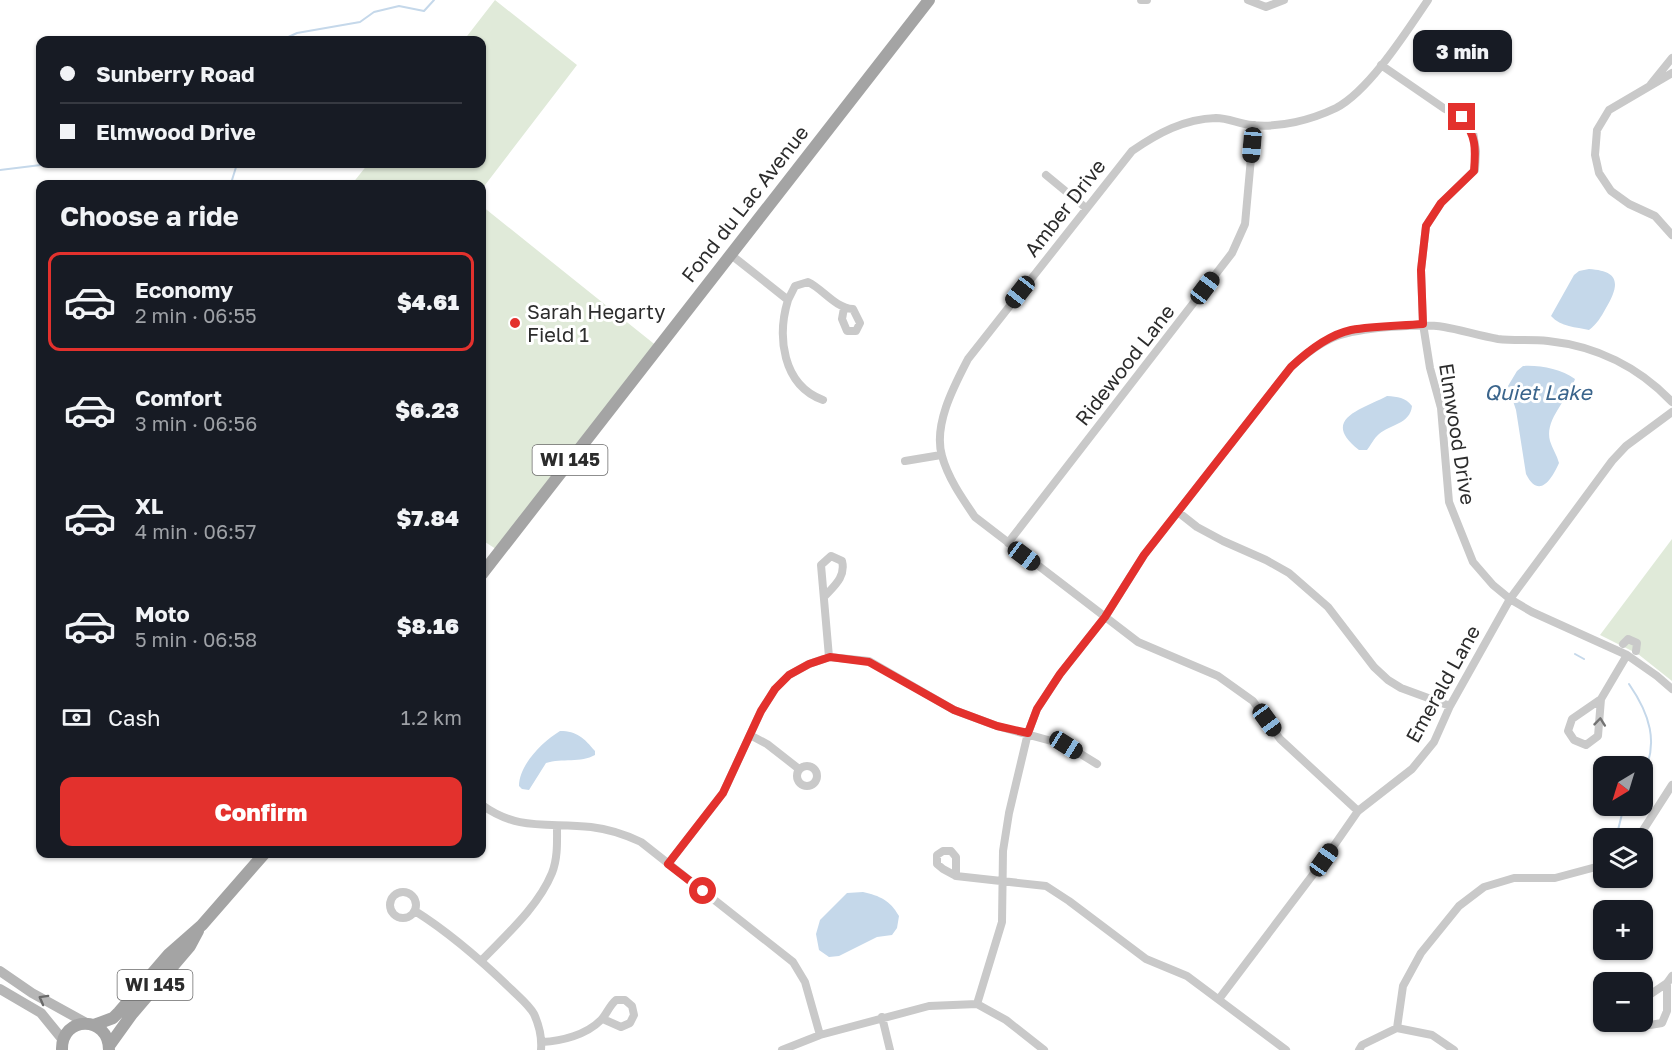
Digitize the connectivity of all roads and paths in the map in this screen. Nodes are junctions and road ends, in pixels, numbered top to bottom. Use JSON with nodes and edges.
{"nodes":[{"id":1,"x":929,"y":0,"type":"edge"},
{"id":2,"x":1141,"y":0,"type":"edge"},
{"id":3,"x":1147,"y":0,"type":"edge"},
{"id":4,"x":1248,"y":0,"type":"edge"},
{"id":5,"x":1284,"y":0,"type":"edge"},
{"id":6,"x":1428,"y":0,"type":"edge"},
{"id":7,"x":1672,"y":58,"type":"edge"},
{"id":8,"x":1381,"y":65,"type":"junction"},
{"id":9,"x":1672,"y":73,"type":"edge"},
{"id":10,"x":1648,"y":87,"type":"junction"},
{"id":11,"x":1254,"y":126,"type":"junction"},
{"id":12,"x":1046,"y":175,"type":"dead end"},
{"id":13,"x":1086,"y":207,"type":"junction"},
{"id":14,"x":1672,"y":235,"type":"edge"},
{"id":15,"x":730,"y":254,"type":"junction"},
{"id":16,"x":788,"y":300,"type":"junction"},
{"id":17,"x":844,"y":308,"type":"dead end"},
{"id":18,"x":1423,"y":324,"type":"junction"},
{"id":19,"x":823,"y":400,"type":"dead end"},
{"id":20,"x":1672,"y":402,"type":"edge"},
{"id":21,"x":1672,"y":412,"type":"edge"},
{"id":22,"x":941,"y":455,"type":"junction"},
{"id":23,"x":905,"y":461,"type":"dead end"},
{"id":24,"x":1178,"y":512,"type":"junction"},
{"id":25,"x":1008,"y":543,"type":"junction"},
{"id":26,"x":486,"y":569,"type":"edge"},
{"id":27,"x":824,"y":597,"type":"junction"},
{"id":28,"x":1509,"y":599,"type":"junction"},
{"id":29,"x":1105,"y":617,"type":"junction"},
{"id":30,"x":1623,"y":644,"type":"dead end"},
{"id":31,"x":1636,"y":651,"type":"dead end"},
{"id":32,"x":1627,"y":655,"type":"junction"},
{"id":33,"x":830,"y":657,"type":"junction"},
{"id":34,"x":1672,"y":689,"type":"edge"},
{"id":35,"x":1602,"y":699,"type":"junction"},
{"id":36,"x":1450,"y":706,"type":"junction"},
{"id":37,"x":1028,"y":733,"type":"junction"},
{"id":38,"x":750,"y":735,"type":"junction"},
{"id":39,"x":1097,"y":764,"type":"dead end"},
{"id":40,"x":800,"y":769,"type":"dead end"},
{"id":41,"x":1672,"y":785,"type":"edge"},
{"id":42,"x":486,"y":807,"type":"edge"},
{"id":43,"x":1358,"y":812,"type":"junction"},
{"id":44,"x":557,"y":826,"type":"junction"},
{"id":45,"x":1644,"y":828,"type":"edge"},
{"id":46,"x":261,"y":858,"type":"edge"},
{"id":47,"x":668,"y":864,"type":"junction"},
{"id":48,"x":1593,"y":868,"type":"edge"},
{"id":49,"x":956,"y":876,"type":"dead end"},
{"id":50,"x":1003,"y":881,"type":"junction"},
{"id":51,"x":415,"y":911,"type":"dead end"},
{"id":52,"x":202,"y":925,"type":"junction"},
{"id":53,"x":481,"y":961,"type":"junction"},
{"id":54,"x":0,"y":971,"type":"edge"},
{"id":55,"x":1670,"y":980,"type":"edge"},
{"id":56,"x":0,"y":988,"type":"edge"},
{"id":57,"x":1653,"y":992,"type":"edge"},
{"id":58,"x":1219,"y":999,"type":"junction"},
{"id":59,"x":977,"y":1004,"type":"junction"},
{"id":60,"x":882,"y":1017,"type":"junction"},
{"id":61,"x":603,"y":1019,"type":"dead end"},
{"id":62,"x":91,"y":1024,"type":"junction"},
{"id":63,"x":1653,"y":1024,"type":"edge"},
{"id":64,"x":1398,"y":1028,"type":"junction"},
{"id":65,"x":820,"y":1035,"type":"junction"},
{"id":66,"x":61,"y":1046,"type":"edge"},
{"id":67,"x":542,"y":1046,"type":"edge"},
{"id":68,"x":109,"y":1048,"type":"edge"},
{"id":69,"x":782,"y":1050,"type":"edge"},
{"id":70,"x":890,"y":1050,"type":"edge"},
{"id":71,"x":1044,"y":1050,"type":"edge"},
{"id":72,"x":1286,"y":1050,"type":"edge"},
{"id":73,"x":1359,"y":1050,"type":"edge"},
{"id":74,"x":1454,"y":1050,"type":"edge"}],
"edges":[{"from":1,"to":15,"type":"main road","name":"Fond du Lac Avenue","number":"WI 145"},
{"from":2,"to":3,"type":"street"},
{"from":4,"to":5,"type":"street"},
{"from":6,"to":8,"type":"street","name":"Amber Drive"},
{"from":7,"to":10,"type":"street"},
{"from":8,"to":11,"type":"street","name":"Amber Drive"},
{"from":8,"to":18,"type":"street","name":"Elmwood Drive"},
{"from":9,"to":10,"type":"street"},
{"from":10,"to":14,"type":"street"},
{"from":11,"to":13,"type":"street","name":"Amber Drive"},
{"from":11,"to":25,"type":"street","name":"Ridewood Lane"},
{"from":12,"to":13,"type":"street"},
{"from":13,"to":22,"type":"street","name":"Amber Drive"},
{"from":15,"to":16,"type":"street"},
{"from":15,"to":26,"type":"main road","name":"Fond du Lac Avenue","number":"WI 145"},
{"from":16,"to":17,"type":"street"},
{"from":16,"to":19,"type":"street"},
{"from":18,"to":20,"type":"street"},
{"from":18,"to":24,"type":"street"},
{"from":18,"to":28,"type":"street","name":"Elmwood Drive"},
{"from":21,"to":28,"type":"street","name":"Emerald Lane"},
{"from":22,"to":23,"type":"street"},
{"from":22,"to":25,"type":"street","name":"Amber Drive"},
{"from":24,"to":29,"type":"street"},
{"from":24,"to":36,"type":"street"},
{"from":25,"to":29,"type":"street","name":"Amber Drive"},
{"from":27,"to":27,"type":"street"},
{"from":27,"to":33,"type":"street"},
{"from":28,"to":32,"type":"street","name":"Elmwood Drive"},
{"from":28,"to":36,"type":"street","name":"Emerald Lane"},
{"from":29,"to":37,"type":"street"},
{"from":29,"to":43,"type":"street","name":"Amber Drive"},
{"from":30,"to":31,"type":"street"},
{"from":32,"to":34,"type":"street","name":"Elmwood Drive"},
{"from":32,"to":35,"type":"street"},
{"from":33,"to":37,"type":"street"},
{"from":33,"to":38,"type":"street"},
{"from":35,"to":35,"type":"street","one_way":true},
{"from":36,"to":43,"type":"street","name":"Emerald Lane"},
{"from":37,"to":39,"type":"street"},
{"from":37,"to":50,"type":"street"},
{"from":38,"to":40,"type":"street"},
{"from":38,"to":47,"type":"street"},
{"from":41,"to":45,"type":"street"},
{"from":42,"to":44,"type":"street"},
{"from":43,"to":58,"type":"street","name":"Emerald Lane"},
{"from":44,"to":47,"type":"street"},
{"from":44,"to":53,"type":"street"},
{"from":46,"to":52,"type":"main road","number":"WI 145"},
{"from":47,"to":65,"type":"street"},
{"from":48,"to":64,"type":"street"},
{"from":49,"to":50,"type":"street"},
{"from":50,"to":58,"type":"street"},
{"from":50,"to":59,"type":"street"},
{"from":51,"to":53,"type":"street"},
{"from":52,"to":62,"type":"main road","number":"WI 145"},
{"from":52,"to":68,"type":"main road","number":"WI 145"},
{"from":53,"to":67,"type":"street"},
{"from":62,"to":54,"type":"street","one_way":true},
{"from":55,"to":57,"type":"street"},
{"from":55,"to":63,"type":"street"},
{"from":56,"to":66,"type":"street"},
{"from":58,"to":72,"type":"street"},
{"from":59,"to":60,"type":"street"},
{"from":59,"to":71,"type":"street"},
{"from":60,"to":65,"type":"street"},
{"from":60,"to":70,"type":"street"},
{"from":61,"to":67,"type":"street"},
{"from":62,"to":66,"type":"main road","number":"WI 145"},
{"from":62,"to":68,"type":"main road"},
{"from":64,"to":73,"type":"street"},
{"from":64,"to":74,"type":"street"},
{"from":65,"to":69,"type":"street"}]}
